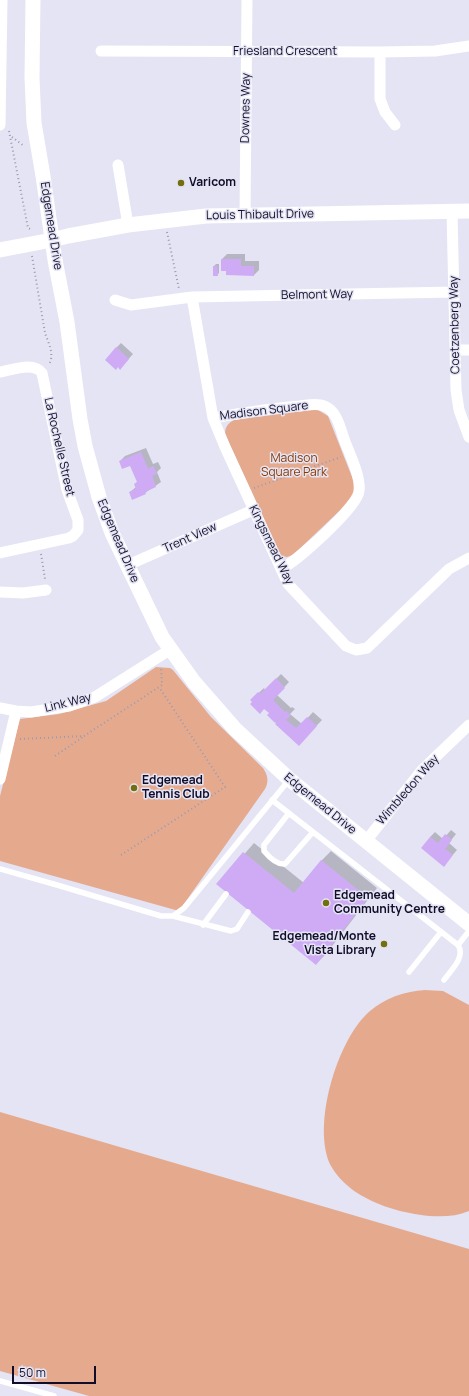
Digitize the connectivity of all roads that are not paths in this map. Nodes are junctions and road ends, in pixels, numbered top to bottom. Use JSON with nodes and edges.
{"nodes":[{"id":1,"x":2,"y":0,"type":"edge"},
{"id":2,"x":33,"y":0,"type":"edge"},
{"id":3,"x":247,"y":0,"type":"edge"},
{"id":4,"x":469,"y":46,"type":"edge"},
{"id":5,"x":101,"y":51,"type":"dead end"},
{"id":6,"x":246,"y":52,"type":"junction"},
{"id":7,"x":380,"y":52,"type":"junction"},
{"id":8,"x":395,"y":125,"type":"dead end"},
{"id":9,"x":4,"y":127,"type":"edge"},
{"id":10,"x":118,"y":164,"type":"dead end"},
{"id":11,"x":452,"y":211,"type":"junction"},
{"id":12,"x":469,"y":211,"type":"edge"},
{"id":13,"x":245,"y":216,"type":"junction"},
{"id":14,"x":128,"y":225,"type":"junction"},
{"id":15,"x":52,"y":240,"type":"junction"},
{"id":16,"x":0,"y":250,"type":"edge"},
{"id":17,"x":454,"y":292,"type":"junction"},
{"id":18,"x":186,"y":297,"type":"junction"},
{"id":19,"x":115,"y":300,"type":"dead end"},
{"id":20,"x":456,"y":350,"type":"junction"},
{"id":21,"x":469,"y":350,"type":"edge"},
{"id":22,"x":0,"y":372,"type":"edge"},
{"id":23,"x":213,"y":418,"type":"junction"},
{"id":24,"x":469,"y":437,"type":"edge"},
{"id":25,"x":253,"y":510,"type":"junction"},
{"id":26,"x":0,"y":553,"type":"edge"},
{"id":27,"x":469,"y":558,"type":"edge"},
{"id":28,"x":128,"y":566,"type":"junction"},
{"id":29,"x":281,"y":569,"type":"junction"},
{"id":30,"x":46,"y":590,"type":"road end"},
{"id":31,"x":0,"y":592,"type":"edge"},
{"id":32,"x":170,"y":649,"type":"junction"},
{"id":33,"x":0,"y":708,"type":"edge"},
{"id":34,"x":16,"y":711,"type":"junction"},
{"id":35,"x":469,"y":725,"type":"edge"},
{"id":36,"x":0,"y":779,"type":"edge"},
{"id":37,"x":290,"y":779,"type":"junction"},
{"id":38,"x":272,"y":800,"type":"junction"},
{"id":39,"x":289,"y":813,"type":"junction"},
{"id":40,"x":313,"y":832,"type":"junction"},
{"id":41,"x":366,"y":841,"type":"junction"},
{"id":42,"x":0,"y":869,"type":"edge"},
{"id":43,"x":226,"y":894,"type":"dead end"},
{"id":44,"x":248,"y":912,"type":"dead end"},
{"id":45,"x":174,"y":916,"type":"junction"},
{"id":46,"x":203,"y":924,"type":"junction"},
{"id":47,"x":469,"y":924,"type":"edge"},
{"id":48,"x":469,"y":930,"type":"edge"},
{"id":49,"x":441,"y":932,"type":"junction"},
{"id":50,"x":458,"y":945,"type":"junction"},
{"id":51,"x":409,"y":972,"type":"dead end"},
{"id":52,"x":444,"y":980,"type":"dead end"},
{"id":53,"x":0,"y":1381,"type":"edge"},
{"id":54,"x":54,"y":1396,"type":"edge"}],
"edges":[{"from":1,"to":9,"type":"street"},
{"from":2,"to":15,"type":"street","name":"Edgemead Drive"},
{"from":3,"to":6,"type":"street","name":"Downes Way"},
{"from":4,"to":7,"type":"street","name":"Friesland Crescent"},
{"from":5,"to":6,"type":"street","name":"Friesland Crescent"},
{"from":6,"to":7,"type":"street","name":"Friesland Crescent"},
{"from":6,"to":13,"type":"street","name":"Downes Way"},
{"from":7,"to":8,"type":"street"},
{"from":10,"to":14,"type":"street"},
{"from":11,"to":12,"type":"street","name":"Louis Thibault Drive"},
{"from":11,"to":13,"type":"street","name":"Louis Thibault Drive"},
{"from":11,"to":17,"type":"street","name":"Coetzenberg Way"},
{"from":13,"to":14,"type":"street","name":"Louis Thibault Drive"},
{"from":14,"to":15,"type":"street","name":"Louis Thibault Drive"},
{"from":15,"to":16,"type":"street","name":"Louis Thibault Drive"},
{"from":15,"to":28,"type":"street","name":"Edgemead Drive"},
{"from":17,"to":18,"type":"street","name":"Belmont Way"},
{"from":17,"to":20,"type":"street","name":"Coetzenberg Way"},
{"from":18,"to":19,"type":"street","name":"Belmont Way"},
{"from":18,"to":23,"type":"street","name":"Kingsmead Way"},
{"from":20,"to":21,"type":"street"},
{"from":20,"to":24,"type":"street","name":"Coetzenberg Way"},
{"from":22,"to":26,"type":"street","name":"La Rochelle Street"},
{"from":23,"to":25,"type":"street","name":"Kingsmead Way"},
{"from":23,"to":29,"type":"street","name":"Madison Square"},
{"from":25,"to":28,"type":"street","name":"Trent View"},
{"from":25,"to":29,"type":"street","name":"Kingsmead Way"},
{"from":27,"to":29,"type":"street","name":"Kingsmead Way"},
{"from":28,"to":32,"type":"street","name":"Edgemead Drive"},
{"from":30,"to":31,"type":"street"},
{"from":32,"to":34,"type":"street","name":"Link Way"},
{"from":32,"to":37,"type":"street","name":"Edgemead Drive"},
{"from":33,"to":34,"type":"street","name":"Link Way"},
{"from":34,"to":36,"type":"street"},
{"from":35,"to":41,"type":"street","name":"Wimbledon Way"},
{"from":37,"to":38,"type":"lane"},
{"from":37,"to":41,"type":"street","name":"Edgemead Drive"},
{"from":38,"to":39,"type":"lane"},
{"from":38,"to":45,"type":"lane"},
{"from":39,"to":40,"type":"lane"},
{"from":39,"to":40,"type":"lane"},
{"from":40,"to":49,"type":"lane"},
{"from":41,"to":47,"type":"street","name":"Edgemead Drive"},
{"from":42,"to":45,"type":"lane"},
{"from":43,"to":46,"type":"lane"},
{"from":44,"to":46,"type":"lane"},
{"from":45,"to":46,"type":"lane"},
{"from":48,"to":50,"type":"lane"},
{"from":49,"to":50,"type":"lane"},
{"from":49,"to":51,"type":"lane"},
{"from":50,"to":52,"type":"lane"},
{"from":53,"to":54,"type":"lane"}]}
